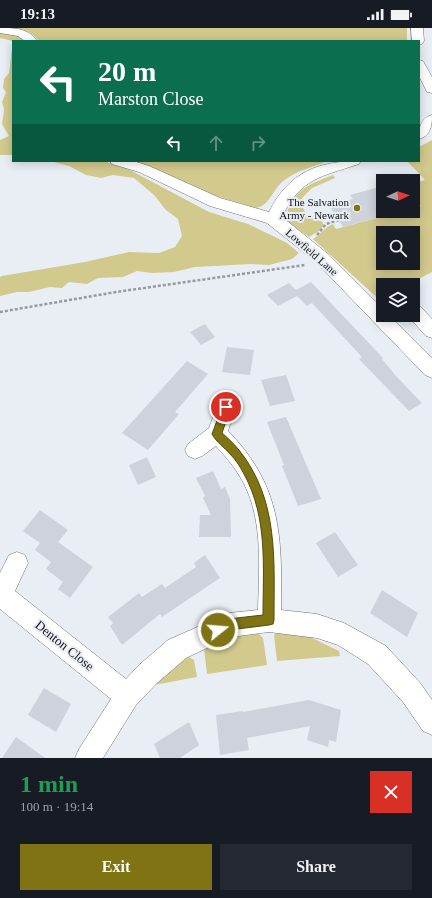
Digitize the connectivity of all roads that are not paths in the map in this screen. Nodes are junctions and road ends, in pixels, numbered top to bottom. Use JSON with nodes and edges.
{"nodes":[{"id":1,"x":417,"y":28,"type":"edge"},
{"id":2,"x":0,"y":29,"type":"edge"},
{"id":3,"x":29,"y":40,"type":"edge"},
{"id":4,"x":418,"y":40,"type":"edge"},
{"id":5,"x":420,"y":66,"type":"edge"},
{"id":6,"x":432,"y":89,"type":"edge"},
{"id":7,"x":432,"y":119,"type":"edge"},
{"id":8,"x":420,"y":134,"type":"edge"},
{"id":9,"x":120,"y":162,"type":"edge"},
{"id":10,"x":351,"y":162,"type":"edge"},
{"id":11,"x":273,"y":219,"type":"junction"},
{"id":12,"x":420,"y":318,"type":"edge"},
{"id":13,"x":432,"y":331,"type":"edge"},
{"id":14,"x":432,"y":370,"type":"edge"},
{"id":15,"x":226,"y":407,"type":"dead end"},
{"id":16,"x":217,"y":434,"type":"junction"},
{"id":17,"x":195,"y":450,"type":"dead end"},
{"id":18,"x":18,"y":563,"type":"dead end"},
{"id":19,"x":1,"y":596,"type":"edge"},
{"id":20,"x":269,"y":620,"type":"junction"},
{"id":21,"x":126,"y":696,"type":"junction"},
{"id":22,"x":432,"y":722,"type":"edge"},
{"id":23,"x":88,"y":758,"type":"edge"}],
"edges":[{"from":1,"to":4,"type":"street"},
{"from":2,"to":3,"type":"street"},
{"from":5,"to":6,"type":"street"},
{"from":7,"to":8,"type":"street"},
{"from":9,"to":11,"type":"street","name":"Lowfield Lane"},
{"from":10,"to":11,"type":"street"},
{"from":11,"to":14,"type":"street","name":"Lowfield Lane"},
{"from":12,"to":13,"type":"street"},
{"from":15,"to":16,"type":"street"},
{"from":16,"to":17,"type":"street"},
{"from":16,"to":20,"type":"street"},
{"from":18,"to":19,"type":"street","name":"Denton Close"},
{"from":19,"to":21,"type":"street","name":"Denton Close"},
{"from":20,"to":21,"type":"street"},
{"from":20,"to":22,"type":"street"},
{"from":21,"to":23,"type":"street"}]}
